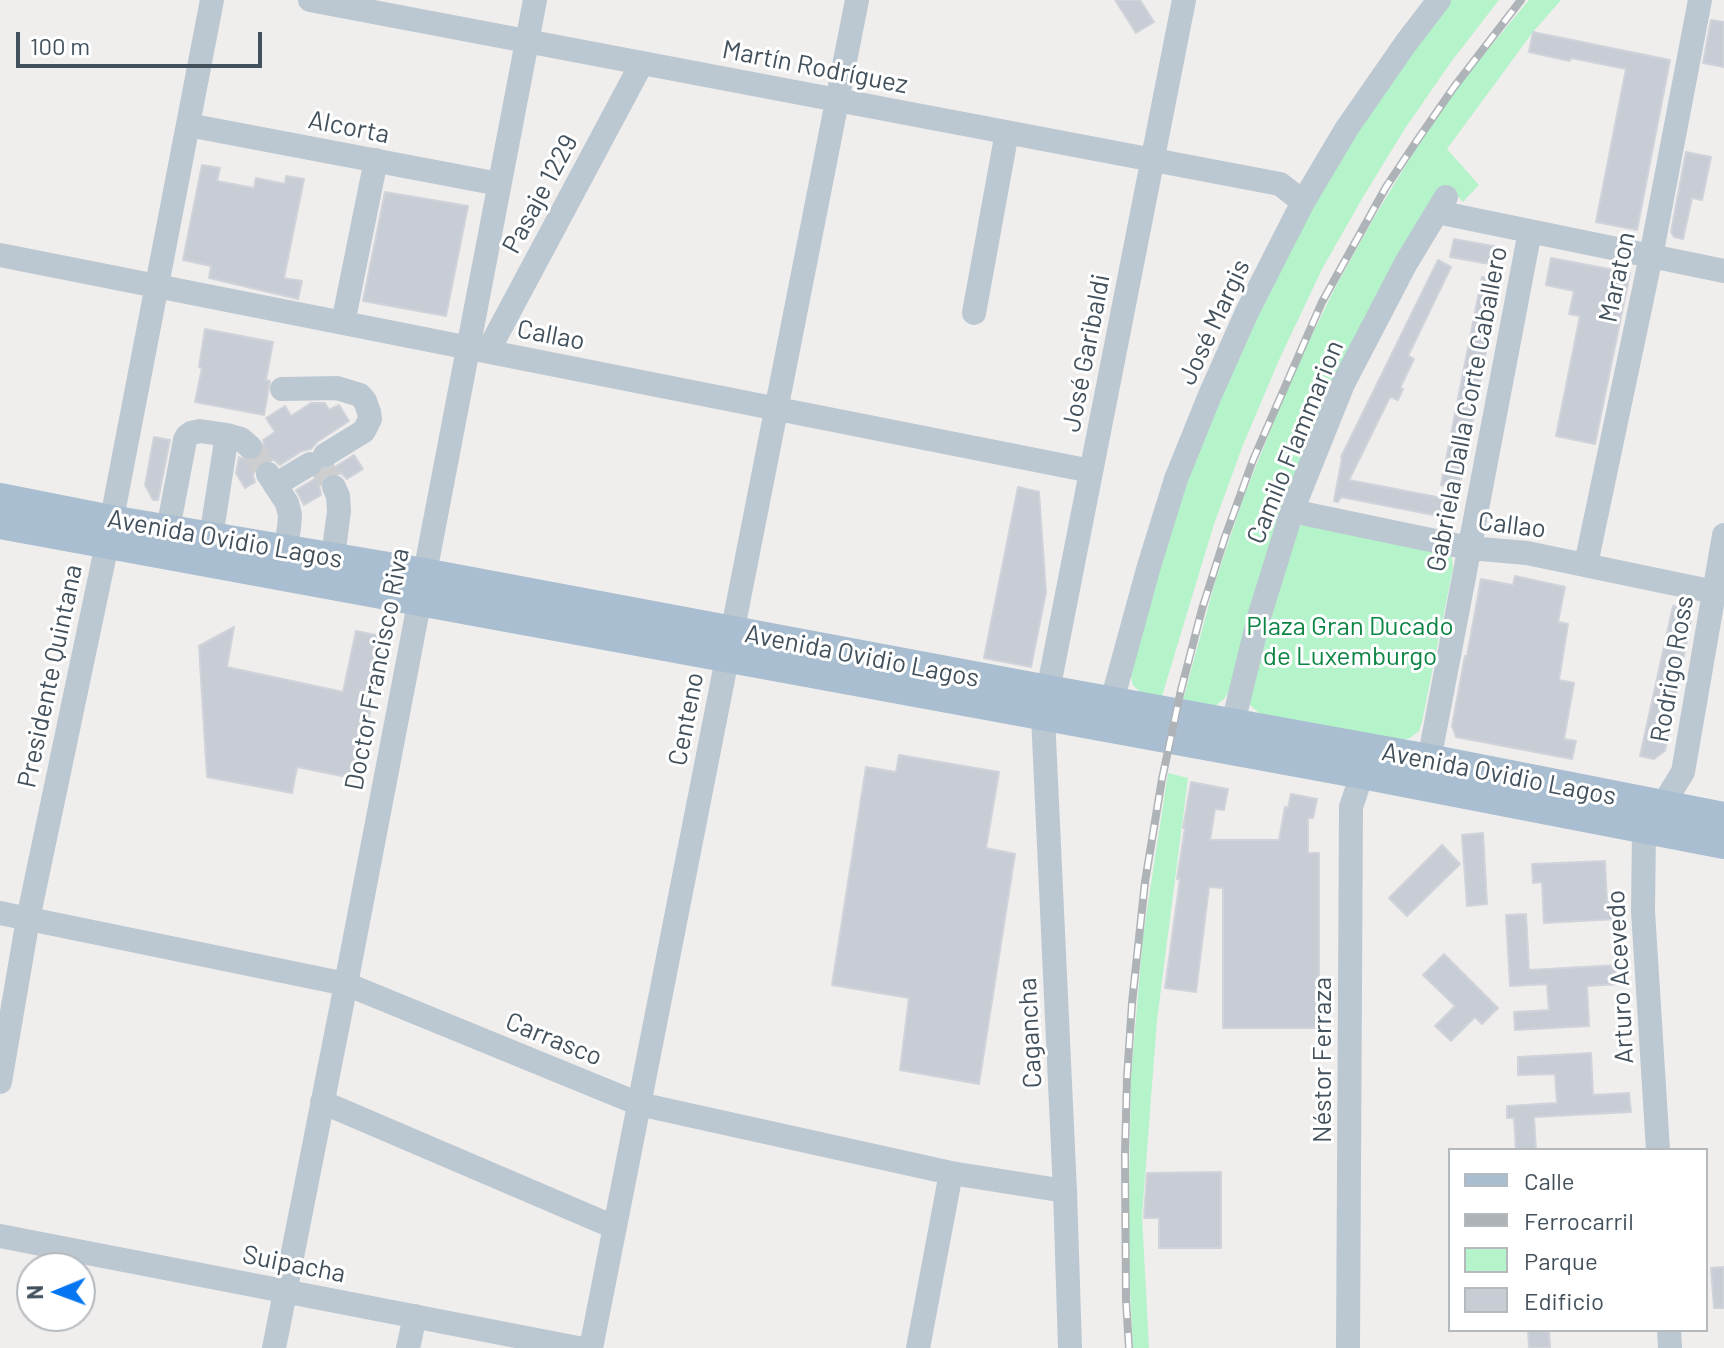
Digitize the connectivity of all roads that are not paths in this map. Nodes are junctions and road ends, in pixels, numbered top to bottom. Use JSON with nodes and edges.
{"nodes":[{"id":1,"x":212,"y":0,"type":"edge"},
{"id":2,"x":310,"y":0,"type":"edge"},
{"id":3,"x":535,"y":0,"type":"edge"},
{"id":4,"x":857,"y":0,"type":"edge"},
{"id":5,"x":1184,"y":0,"type":"edge"},
{"id":6,"x":1439,"y":0,"type":"edge"},
{"id":7,"x":1700,"y":0,"type":"edge"},
{"id":8,"x":527,"y":41,"type":"junction"},
{"id":9,"x":642,"y":63,"type":"junction"},
{"id":10,"x":837,"y":100,"type":"junction"},
{"id":11,"x":188,"y":125,"type":"junction"},
{"id":12,"x":1007,"y":132,"type":"junction"},
{"id":13,"x":376,"y":160,"type":"junction"},
{"id":14,"x":1153,"y":160,"type":"junction"},
{"id":15,"x":499,"y":184,"type":"junction"},
{"id":16,"x":1303,"y":202,"type":"junction"},
{"id":17,"x":1530,"y":231,"type":"junction"},
{"id":18,"x":0,"y":255,"type":"edge"},
{"id":19,"x":1651,"y":256,"type":"junction"},
{"id":20,"x":1724,"y":271,"type":"edge"},
{"id":21,"x":157,"y":286,"type":"junction"},
{"id":22,"x":974,"y":313,"type":"dead end"},
{"id":23,"x":343,"y":323,"type":"junction"},
{"id":24,"x":478,"y":349,"type":"junction"},
{"id":25,"x":282,"y":389,"type":"dead end"},
{"id":26,"x":776,"y":408,"type":"junction"},
{"id":27,"x":227,"y":435,"type":"junction"},
{"id":28,"x":250,"y":447,"type":"tunnel mouth"},
{"id":29,"x":1091,"y":471,"type":"junction"},
{"id":30,"x":334,"y":487,"type":"tunnel mouth"},
{"id":31,"x":0,"y":498,"type":"edge"},
{"id":32,"x":1292,"y":511,"type":"junction"},
{"id":33,"x":0,"y":524,"type":"edge"},
{"id":34,"x":168,"y":529,"type":"junction"},
{"id":35,"x":109,"y":532,"type":"junction"},
{"id":36,"x":1724,"y":535,"type":"edge"},
{"id":37,"x":211,"y":537,"type":"junction"},
{"id":38,"x":1469,"y":548,"type":"junction"},
{"id":39,"x":333,"y":557,"type":"junction"},
{"id":40,"x":282,"y":562,"type":"junction"},
{"id":41,"x":1586,"y":564,"type":"junction"},
{"id":42,"x":421,"y":587,"type":"junction"},
{"id":43,"x":1718,"y":593,"type":"edge"},
{"id":44,"x":730,"y":645,"type":"junction"},
{"id":45,"x":1112,"y":701,"type":"junction"},
{"id":46,"x":1045,"y":703,"type":"junction"},
{"id":47,"x":1233,"y":723,"type":"junction"},
{"id":48,"x":1427,"y":772,"type":"junction"},
{"id":49,"x":1362,"y":774,"type":"junction"},
{"id":50,"x":1724,"y":817,"type":"edge"},
{"id":51,"x":1653,"y":818,"type":"junction"},
{"id":52,"x":1724,"y":844,"type":"edge"},
{"id":53,"x":0,"y":913,"type":"edge"},
{"id":54,"x":28,"y":919,"type":"junction"},
{"id":55,"x":346,"y":984,"type":"junction"},
{"id":56,"x":0,"y":1082,"type":"edge"},
{"id":57,"x":322,"y":1102,"type":"junction"},
{"id":58,"x":639,"y":1104,"type":"junction"},
{"id":59,"x":1658,"y":1148,"type":"edge"},
{"id":60,"x":951,"y":1173,"type":"junction"},
{"id":61,"x":1065,"y":1191,"type":"junction"},
{"id":62,"x":614,"y":1227,"type":"junction"},
{"id":63,"x":0,"y":1236,"type":"edge"},
{"id":64,"x":285,"y":1291,"type":"junction"},
{"id":65,"x":415,"y":1316,"type":"junction"},
{"id":66,"x":274,"y":1348,"type":"edge"},
{"id":67,"x":408,"y":1348,"type":"edge"},
{"id":68,"x":578,"y":1348,"type":"edge"},
{"id":69,"x":591,"y":1348,"type":"edge"},
{"id":70,"x":918,"y":1348,"type":"edge"},
{"id":71,"x":1070,"y":1348,"type":"edge"},
{"id":72,"x":1348,"y":1348,"type":"edge"}],
"edges":[{"from":1,"to":11,"type":"street","name":"Presidente Quintana"},
{"from":2,"to":8,"type":"street","name":"Martín Rodríguez"},
{"from":3,"to":8,"type":"street","name":"Doctor Francisco Riva"},
{"from":4,"to":10,"type":"street"},
{"from":5,"to":14,"type":"street","name":"José Garibaldi"},
{"from":6,"to":16,"type":"street","name":"José Margis"},
{"from":7,"to":19,"type":"street","name":"Maraton"},
{"from":8,"to":9,"type":"street","name":"Martín Rodríguez"},
{"from":8,"to":15,"type":"street","name":"Doctor Francisco Riva"},
{"from":9,"to":10,"type":"street","name":"Martín Rodríguez"},
{"from":9,"to":24,"type":"street","name":"Pasaje 1229"},
{"from":10,"to":12,"type":"street","name":"Martín Rodríguez"},
{"from":10,"to":26,"type":"street","name":"Centeno"},
{"from":11,"to":13,"type":"street","name":"Alcorta"},
{"from":11,"to":21,"type":"street","name":"Presidente Quintana"},
{"from":12,"to":14,"type":"street","name":"Martín Rodríguez"},
{"from":12,"to":22,"type":"street"},
{"from":13,"to":15,"type":"street","name":"Alcorta"},
{"from":13,"to":23,"type":"street"},
{"from":14,"to":16,"type":"street","name":"Martín Rodríguez"},
{"from":14,"to":29,"type":"street","name":"José Garibaldi"},
{"from":15,"to":24,"type":"street","name":"Doctor Francisco Riva"},
{"from":16,"to":45,"type":"street","name":"José Margis"},
{"from":17,"to":19,"type":"street"},
{"from":17,"to":32,"type":"street","name":"Camilo Flammarion"},
{"from":17,"to":38,"type":"street","name":"Gabriela Dalla Corte Caballero"},
{"from":18,"to":21,"type":"street","name":"Callao"},
{"from":19,"to":20,"type":"street"},
{"from":19,"to":41,"type":"street","name":"Maraton"},
{"from":21,"to":23,"type":"street","name":"Callao"},
{"from":21,"to":35,"type":"street","name":"Presidente Quintana"},
{"from":23,"to":24,"type":"street","name":"Callao"},
{"from":24,"to":26,"type":"street","name":"Callao"},
{"from":24,"to":42,"type":"street","name":"Doctor Francisco Riva"},
{"from":25,"to":40,"type":"street"},
{"from":26,"to":29,"type":"street","name":"Callao"},
{"from":26,"to":44,"type":"street","name":"Centeno"},
{"from":27,"to":28,"type":"street"},
{"from":27,"to":34,"type":"street"},
{"from":27,"to":37,"type":"street"},
{"from":29,"to":46,"type":"street","name":"José Garibaldi"},
{"from":30,"to":39,"type":"street"},
{"from":31,"to":35,"type":"main road","name":"Avenida Ovidio Lagos"},
{"from":32,"to":38,"type":"street","name":"Callao"},
{"from":32,"to":47,"type":"street","name":"Camilo Flammarion"},
{"from":33,"to":35,"type":"main road","name":"Avenida Ovidio Lagos"},
{"from":34,"to":35,"type":"main road","name":"Avenida Ovidio Lagos"},
{"from":34,"to":37,"type":"main road","name":"Avenida Ovidio Lagos"},
{"from":35,"to":40,"type":"main road","name":"Avenida Ovidio Lagos"},
{"from":35,"to":54,"type":"street","name":"Presidente Quintana"},
{"from":36,"to":43,"type":"street","name":"Rodrigo Ross"},
{"from":37,"to":40,"type":"main road","name":"Avenida Ovidio Lagos"},
{"from":38,"to":41,"type":"street","name":"Callao"},
{"from":38,"to":48,"type":"street","name":"Gabriela Dalla Corte Caballero"},
{"from":39,"to":40,"type":"main road","name":"Avenida Ovidio Lagos"},
{"from":39,"to":42,"type":"main road","name":"Avenida Ovidio Lagos"},
{"from":40,"to":42,"type":"main road","name":"Avenida Ovidio Lagos"},
{"from":41,"to":43,"type":"street","name":"Callao"},
{"from":42,"to":44,"type":"main road","name":"Avenida Ovidio Lagos"},
{"from":42,"to":55,"type":"street","name":"Doctor Francisco Riva"},
{"from":43,"to":51,"type":"street","name":"Rodrigo Ross"},
{"from":44,"to":46,"type":"main road","name":"Avenida Ovidio Lagos"},
{"from":44,"to":58,"type":"street","name":"Centeno"},
{"from":45,"to":46,"type":"main road","name":"Avenida Ovidio Lagos"},
{"from":45,"to":47,"type":"main road","name":"Avenida Ovidio Lagos"},
{"from":46,"to":49,"type":"main road","name":"Avenida Ovidio Lagos"},
{"from":46,"to":61,"type":"street","name":"Cagancha"},
{"from":47,"to":48,"type":"main road","name":"Avenida Ovidio Lagos"},
{"from":48,"to":49,"type":"main road","name":"Avenida Ovidio Lagos"},
{"from":48,"to":51,"type":"main road","name":"Avenida Ovidio Lagos"},
{"from":49,"to":72,"type":"street","name":"Néstor Ferraza"},
{"from":50,"to":51,"type":"main road","name":"Avenida Ovidio Lagos"},
{"from":51,"to":52,"type":"main road","name":"Avenida Ovidio Lagos"},
{"from":51,"to":59,"type":"street","name":"Arturo Acevedo"},
{"from":53,"to":54,"type":"street","name":"Carrasco"},
{"from":54,"to":55,"type":"street","name":"Carrasco"},
{"from":54,"to":56,"type":"street","name":"Presidente Quintana"},
{"from":55,"to":57,"type":"street","name":"Doctor Francisco Riva"},
{"from":55,"to":58,"type":"street","name":"Carrasco"},
{"from":57,"to":62,"type":"street"},
{"from":57,"to":64,"type":"street","name":"Doctor Francisco Riva"},
{"from":58,"to":60,"type":"street","name":"Carrasco"},
{"from":58,"to":62,"type":"street","name":"Centeno"},
{"from":60,"to":61,"type":"street","name":"Carrasco"},
{"from":60,"to":70,"type":"street"},
{"from":61,"to":71,"type":"street","name":"Cagancha"},
{"from":62,"to":69,"type":"street","name":"Centeno"},
{"from":63,"to":64,"type":"street","name":"Suipacha"},
{"from":64,"to":65,"type":"street","name":"Suipacha"},
{"from":64,"to":66,"type":"street","name":"Doctor Francisco Riva"},
{"from":65,"to":67,"type":"street"},
{"from":65,"to":68,"type":"street","name":"Suipacha"}]}
